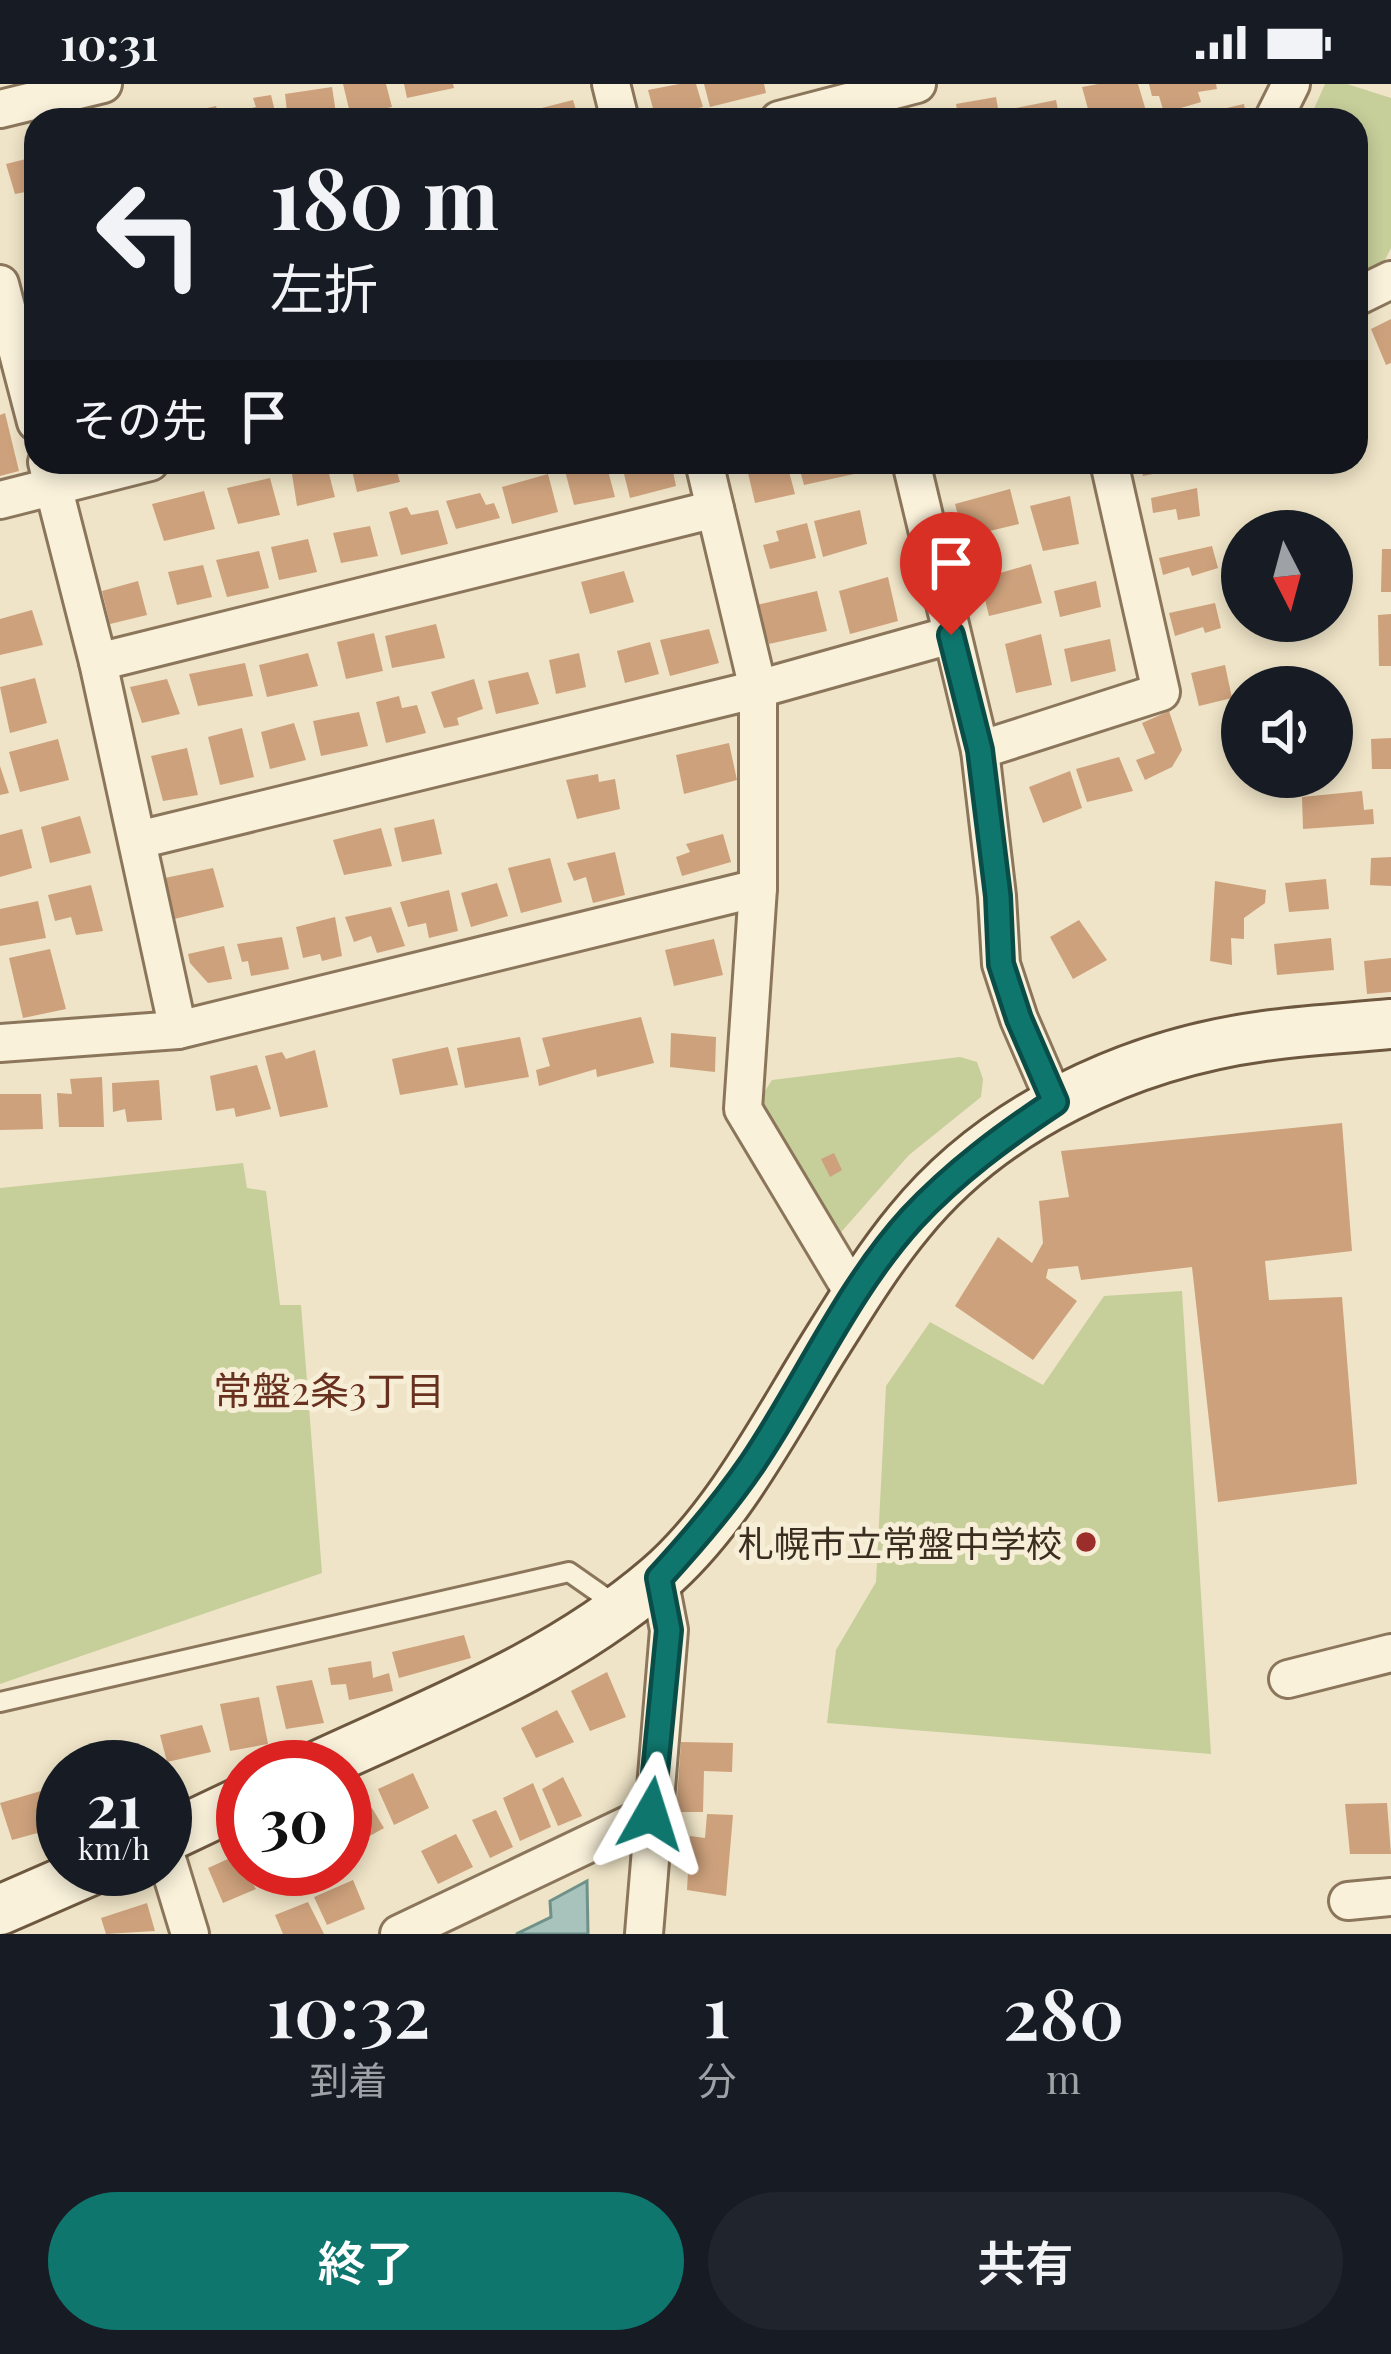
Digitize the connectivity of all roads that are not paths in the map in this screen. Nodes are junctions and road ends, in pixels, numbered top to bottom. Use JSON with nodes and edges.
{"nodes":[{"id":1,"x":103,"y":84,"type":"edge"},
{"id":2,"x":917,"y":84,"type":"edge"},
{"id":3,"x":825,"y":104,"type":"edge"},
{"id":4,"x":0,"y":110,"type":"edge"},
{"id":5,"x":11,"y":305,"type":"edge"},
{"id":6,"x":24,"y":366,"type":"edge"},
{"id":7,"x":50,"y":474,"type":"edge"},
{"id":8,"x":707,"y":474,"type":"edge"},
{"id":9,"x":914,"y":474,"type":"edge"},
{"id":10,"x":1112,"y":474,"type":"edge"},
{"id":11,"x":0,"y":500,"type":"edge"},
{"id":12,"x":715,"y":509,"type":"junction"},
{"id":13,"x":951,"y":635,"type":"junction"},
{"id":14,"x":98,"y":662,"type":"junction"},
{"id":15,"x":758,"y":689,"type":"junction"},
{"id":16,"x":980,"y":750,"type":"junction"},
{"id":17,"x":138,"y":840,"type":"junction"},
{"id":18,"x":758,"y":888,"type":"junction"},
{"id":19,"x":178,"y":1030,"type":"junction"},
{"id":20,"x":1390,"y":1030,"type":"edge"},
{"id":21,"x":0,"y":1043,"type":"edge"},
{"id":22,"x":1055,"y":1102,"type":"junction"},
{"id":23,"x":855,"y":1296,"type":"junction"},
{"id":24,"x":659,"y":1578,"type":"junction"},
{"id":25,"x":620,"y":1607,"type":"junction"},
{"id":26,"x":1391,"y":1653,"type":"edge"},
{"id":27,"x":1288,"y":1679,"type":"dead end"},
{"id":28,"x":0,"y":1702,"type":"edge"},
{"id":29,"x":372,"y":1740,"type":"edge"},
{"id":30,"x":651,"y":1814,"type":"junction"},
{"id":31,"x":36,"y":1894,"type":"edge"},
{"id":32,"x":178,"y":1896,"type":"edge"},
{"id":33,"x":1391,"y":1897,"type":"edge"},
{"id":34,"x":1348,"y":1901,"type":"dead end"},
{"id":35,"x":0,"y":1910,"type":"edge"},
{"id":36,"x":190,"y":1934,"type":"edge"},
{"id":37,"x":399,"y":1934,"type":"edge"},
{"id":38,"x":644,"y":1934,"type":"edge"}],
"edges":[{"from":1,"to":4,"type":"street"},
{"from":2,"to":3,"type":"street"},
{"from":5,"to":6,"type":"street"},
{"from":7,"to":11,"type":"street"},
{"from":7,"to":14,"type":"street"},
{"from":8,"to":12,"type":"street"},
{"from":9,"to":13,"type":"street"},
{"from":10,"to":16,"type":"street"},
{"from":12,"to":14,"type":"street"},
{"from":12,"to":15,"type":"street"},
{"from":13,"to":15,"type":"street"},
{"from":13,"to":16,"type":"street"},
{"from":14,"to":17,"type":"street"},
{"from":15,"to":17,"type":"street"},
{"from":15,"to":18,"type":"street"},
{"from":16,"to":22,"type":"street"},
{"from":17,"to":19,"type":"street"},
{"from":18,"to":19,"type":"street"},
{"from":18,"to":23,"type":"street"},
{"from":19,"to":21,"type":"street"},
{"from":20,"to":22,"type":"street"},
{"from":22,"to":23,"type":"street"},
{"from":23,"to":24,"type":"street"},
{"from":24,"to":25,"type":"street"},
{"from":24,"to":30,"type":"street"},
{"from":25,"to":28,"type":"lane"},
{"from":25,"to":29,"type":"street"},
{"from":26,"to":27,"type":"street"},
{"from":30,"to":37,"type":"street"},
{"from":30,"to":38,"type":"street"},
{"from":31,"to":35,"type":"street"},
{"from":32,"to":36,"type":"street"},
{"from":33,"to":34,"type":"street"}]}
